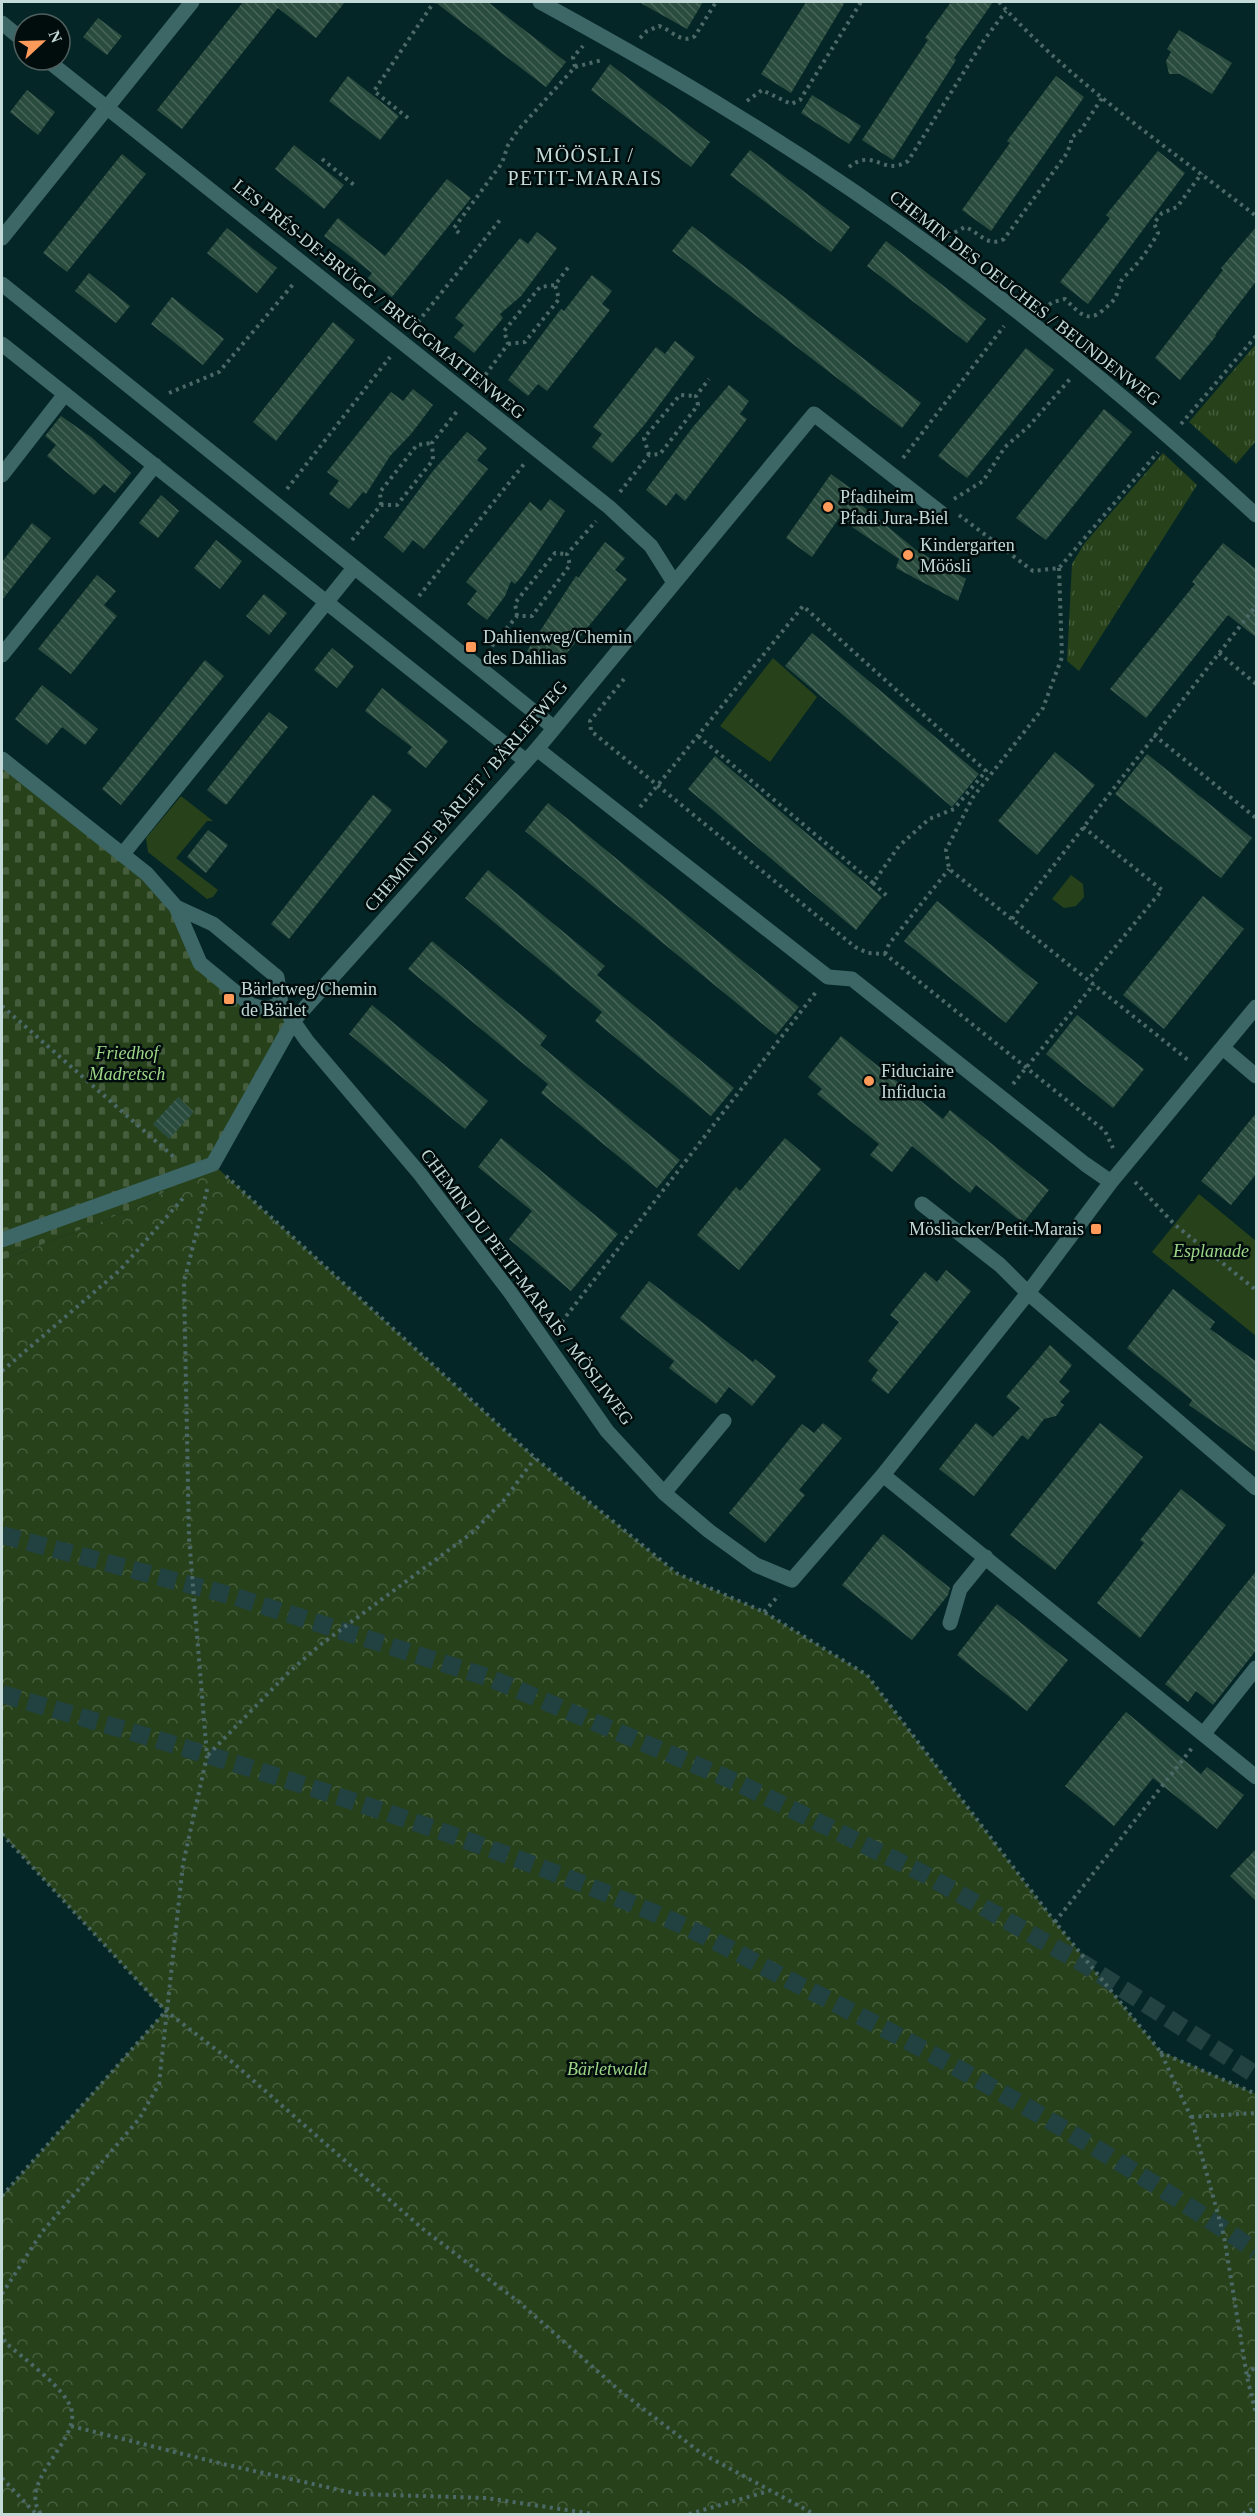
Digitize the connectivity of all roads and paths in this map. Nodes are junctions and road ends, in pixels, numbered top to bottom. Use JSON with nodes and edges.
{"nodes":[{"id":1,"x":192,"y":2,"type":"edge"},
{"id":2,"x":434,"y":2,"type":"edge"},
{"id":3,"x":540,"y":2,"type":"edge"},
{"id":4,"x":716,"y":2,"type":"edge"},
{"id":5,"x":861,"y":2,"type":"edge"},
{"id":6,"x":999,"y":2,"type":"edge"},
{"id":7,"x":1006,"y":11,"type":"junction"},
{"id":8,"x":595,"y":32,"type":"junction"},
{"id":9,"x":641,"y":36,"type":"dead end"},
{"id":10,"x":62,"y":72,"type":"edge"},
{"id":11,"x":1102,"y":98,"type":"junction"},
{"id":12,"x":747,"y":100,"type":"dead end"},
{"id":13,"x":106,"y":108,"type":"junction"},
{"id":14,"x":408,"y":118,"type":"dead end"},
{"id":15,"x":322,"y":159,"type":"dead end"},
{"id":16,"x":849,"y":167,"type":"dead end"},
{"id":17,"x":1202,"y":173,"type":"junction"},
{"id":18,"x":354,"y":185,"type":"dead end"},
{"id":19,"x":1257,"y":216,"type":"edge"},
{"id":20,"x":459,"y":233,"type":"dead end"},
{"id":21,"x":948,"y":236,"type":"dead end"},
{"id":22,"x":2,"y":238,"type":"edge"},
{"id":23,"x":570,"y":266,"type":"dead end"},
{"id":24,"x":2,"y":284,"type":"edge"},
{"id":25,"x":555,"y":285,"type":"junction"},
{"id":26,"x":286,"y":295,"type":"dead end"},
{"id":27,"x":1044,"y":308,"type":"dead end"},
{"id":28,"x":1016,"y":311,"type":"junction"},
{"id":29,"x":1257,"y":336,"type":"edge"},
{"id":30,"x":2,"y":344,"type":"edge"},
{"id":31,"x":508,"y":344,"type":"junction"},
{"id":32,"x":1072,"y":377,"type":"dead end"},
{"id":33,"x":709,"y":379,"type":"dead end"},
{"id":34,"x":65,"y":394,"type":"junction"},
{"id":35,"x":470,"y":396,"type":"junction"},
{"id":36,"x":696,"y":396,"type":"junction"},
{"id":37,"x":149,"y":402,"type":"junction"},
{"id":38,"x":1181,"y":424,"type":"dead end"},
{"id":39,"x":432,"y":443,"type":"junction"},
{"id":40,"x":536,"y":449,"type":"junction"},
{"id":41,"x":1160,"y":450,"type":"dead end"},
{"id":42,"x":649,"y":454,"type":"junction"},
{"id":43,"x":902,"y":460,"type":"dead end"},
{"id":44,"x":155,"y":465,"type":"junction"},
{"id":45,"x":2,"y":475,"type":"edge"},
{"id":46,"x":381,"y":505,"type":"junction"},
{"id":47,"x":609,"y":507,"type":"junction"},
{"id":48,"x":947,"y":510,"type":"junction"},
{"id":49,"x":1257,"y":514,"type":"edge"},
{"id":50,"x":345,"y":547,"type":"dead end"},
{"id":51,"x":567,"y":554,"type":"junction"},
{"id":52,"x":354,"y":568,"type":"junction"},
{"id":53,"x":1059,"y":568,"type":"junction"},
{"id":54,"x":673,"y":581,"type":"junction"},
{"id":55,"x":327,"y":601,"type":"junction"},
{"id":56,"x":414,"y":602,"type":"dead end"},
{"id":57,"x":1255,"y":607,"type":"edge"},
{"id":58,"x":518,"y":616,"type":"junction"},
{"id":59,"x":1218,"y":652,"type":"junction"},
{"id":60,"x":2,"y":655,"type":"edge"},
{"id":61,"x":483,"y":658,"type":"dead end"},
{"id":62,"x":627,"y":675,"type":"dead end"},
{"id":63,"x":1257,"y":684,"type":"edge"},
{"id":64,"x":553,"y":727,"type":"junction"},
{"id":65,"x":1154,"y":735,"type":"junction"},
{"id":66,"x":698,"y":736,"type":"junction"},
{"id":67,"x":537,"y":749,"type":"junction"},
{"id":68,"x":2,"y":759,"type":"edge"},
{"id":69,"x":526,"y":761,"type":"junction"},
{"id":70,"x":657,"y":786,"type":"junction"},
{"id":71,"x":1257,"y":818,"type":"edge"},
{"id":72,"x":629,"y":821,"type":"junction"},
{"id":73,"x":1083,"y":827,"type":"junction"},
{"id":74,"x":122,"y":855,"type":"junction"},
{"id":75,"x":949,"y":869,"type":"junction"},
{"id":76,"x":873,"y":883,"type":"junction"},
{"id":77,"x":888,"y":896,"type":"dead end"},
{"id":78,"x":176,"y":907,"type":"junction"},
{"id":79,"x":1012,"y":919,"type":"junction"},
{"id":80,"x":885,"y":954,"type":"junction"},
{"id":81,"x":828,"y":977,"type":"junction"},
{"id":82,"x":1088,"y":980,"type":"junction"},
{"id":83,"x":1094,"y":984,"type":"junction"},
{"id":84,"x":281,"y":1004,"type":"junction"},
{"id":85,"x":2,"y":1006,"type":"edge"},
{"id":86,"x":1257,"y":1006,"type":"edge"},
{"id":87,"x":294,"y":1020,"type":"junction"},
{"id":88,"x":1222,"y":1048,"type":"junction"},
{"id":89,"x":1027,"y":1067,"type":"junction"},
{"id":90,"x":1202,"y":1072,"type":"junction"},
{"id":91,"x":1257,"y":1076,"type":"edge"},
{"id":92,"x":1002,"y":1097,"type":"junction"},
{"id":93,"x":213,"y":1164,"type":"junction"},
{"id":94,"x":1123,"y":1169,"type":"junction"},
{"id":95,"x":187,"y":1174,"type":"junction"},
{"id":96,"x":1111,"y":1182,"type":"junction"},
{"id":97,"x":190,"y":1191,"type":"dead end"},
{"id":98,"x":922,"y":1204,"type":"dead end"},
{"id":99,"x":2,"y":1240,"type":"edge"},
{"id":100,"x":1257,"y":1290,"type":"edge"},
{"id":101,"x":1028,"y":1293,"type":"junction"},
{"id":102,"x":555,"y":1331,"type":"dead end"},
{"id":103,"x":2,"y":1371,"type":"edge"},
{"id":104,"x":724,"y":1421,"type":"dead end"},
{"id":105,"x":535,"y":1458,"type":"junction"},
{"id":106,"x":883,"y":1475,"type":"junction"},
{"id":107,"x":1257,"y":1488,"type":"edge"},
{"id":108,"x":663,"y":1493,"type":"junction"},
{"id":109,"x":986,"y":1557,"type":"junction"},
{"id":110,"x":950,"y":1623,"type":"dead end"},
{"id":111,"x":1257,"y":1668,"type":"edge"},
{"id":112,"x":1204,"y":1732,"type":"junction"},
{"id":113,"x":207,"y":1756,"type":"junction"},
{"id":114,"x":1257,"y":1777,"type":"edge"},
{"id":115,"x":2,"y":1834,"type":"edge"},
{"id":116,"x":1055,"y":1922,"type":"junction"},
{"id":117,"x":166,"y":2011,"type":"junction"},
{"id":118,"x":1160,"y":2051,"type":"junction"},
{"id":119,"x":1257,"y":2094,"type":"edge"},
{"id":120,"x":1257,"y":2114,"type":"edge"},
{"id":121,"x":1191,"y":2117,"type":"junction"},
{"id":122,"x":2,"y":2196,"type":"edge"},
{"id":123,"x":2,"y":2294,"type":"edge"},
{"id":124,"x":2,"y":2332,"type":"edge"},
{"id":125,"x":1257,"y":2364,"type":"edge"},
{"id":126,"x":1247,"y":2377,"type":"junction"},
{"id":127,"x":1257,"y":2414,"type":"edge"},
{"id":128,"x":71,"y":2426,"type":"junction"},
{"id":129,"x":2,"y":2478,"type":"edge"},
{"id":130,"x":769,"y":2491,"type":"junction"},
{"id":131,"x":1257,"y":2507,"type":"edge"},
{"id":132,"x":36,"y":2514,"type":"edge"},
{"id":133,"x":41,"y":2514,"type":"edge"},
{"id":134,"x":594,"y":2514,"type":"edge"},
{"id":135,"x":689,"y":2514,"type":"edge"},
{"id":136,"x":814,"y":2514,"type":"edge"},
{"id":137,"x":1243,"y":2514,"type":"edge"}],
"edges":[{"from":1,"to":13,"type":"street"},
{"from":2,"to":14,"type":"path"},
{"from":3,"to":8,"type":"street","name":"CHEMIN DES OEUCHES / BEUNDENWEG"},
{"from":4,"to":9,"type":"path"},
{"from":5,"to":12,"type":"path"},
{"from":6,"to":7,"type":"path"},
{"from":7,"to":11,"type":"path"},
{"from":7,"to":16,"type":"path"},
{"from":8,"to":20,"type":"path"},
{"from":8,"to":28,"type":"street","name":"CHEMIN DES OEUCHES / BEUNDENWEG"},
{"from":10,"to":13,"type":"street","name":"LES PRÉS-DE-BRÜGG / BRÜGGMATTENWEG"},
{"from":11,"to":17,"type":"path"},
{"from":11,"to":21,"type":"path"},
{"from":13,"to":22,"type":"street"},
{"from":13,"to":35,"type":"street","name":"LES PRÉS-DE-BRÜGG / BRÜGGMATTENWEG"},
{"from":15,"to":18,"type":"path"},
{"from":17,"to":19,"type":"path"},
{"from":17,"to":27,"type":"path"},
{"from":23,"to":25,"type":"path"},
{"from":24,"to":37,"type":"street"},
{"from":25,"to":31,"type":"path"},
{"from":25,"to":31,"type":"path"},
{"from":26,"to":37,"type":"path"},
{"from":28,"to":43,"type":"path"},
{"from":28,"to":49,"type":"street","name":"CHEMIN DES OEUCHES / BEUNDENWEG"},
{"from":29,"to":38,"type":"path"},
{"from":30,"to":34,"type":"street"},
{"from":31,"to":35,"type":"path"},
{"from":32,"to":48,"type":"path"},
{"from":33,"to":36,"type":"path"},
{"from":34,"to":44,"type":"street"},
{"from":34,"to":45,"type":"street"},
{"from":35,"to":39,"type":"path"},
{"from":35,"to":40,"type":"street","name":"LES PRÉS-DE-BRÜGG / BRÜGGMATTENWEG"},
{"from":36,"to":42,"type":"path"},
{"from":36,"to":42,"type":"path"},
{"from":37,"to":52,"type":"street"},
{"from":39,"to":46,"type":"path"},
{"from":39,"to":46,"type":"path"},
{"from":40,"to":47,"type":"street","name":"LES PRÉS-DE-BRÜGG / BRÜGGMATTENWEG"},
{"from":40,"to":56,"type":"path"},
{"from":41,"to":53,"type":"path"},
{"from":42,"to":47,"type":"path"},
{"from":44,"to":55,"type":"street"},
{"from":44,"to":60,"type":"street"},
{"from":46,"to":50,"type":"path"},
{"from":47,"to":51,"type":"path"},
{"from":47,"to":54,"type":"street","name":"LES PRÉS-DE-BRÜGG / BRÜGGMATTENWEG"},
{"from":48,"to":53,"type":"path"},
{"from":48,"to":54,"type":"street","name":"CHEMIN DE BÄRLET / BÄRLETWEG"},
{"from":51,"to":58,"type":"path"},
{"from":51,"to":58,"type":"path"},
{"from":52,"to":55,"type":"street"},
{"from":52,"to":64,"type":"street"},
{"from":53,"to":75,"type":"path"},
{"from":54,"to":64,"type":"street","name":"CHEMIN DE BÄRLET / BÄRLETWEG"},
{"from":55,"to":69,"type":"street"},
{"from":55,"to":74,"type":"street"},
{"from":57,"to":59,"type":"path"},
{"from":58,"to":61,"type":"path"},
{"from":59,"to":63,"type":"path"},
{"from":59,"to":65,"type":"path"},
{"from":62,"to":70,"type":"path"},
{"from":64,"to":67,"type":"street","name":"CHEMIN DE BÄRLET / BÄRLETWEG"},
{"from":65,"to":71,"type":"path"},
{"from":65,"to":73,"type":"path"},
{"from":66,"to":70,"type":"path"},
{"from":66,"to":76,"type":"path"},
{"from":66,"to":76,"type":"path"},
{"from":67,"to":69,"type":"street","name":"CHEMIN DE BÄRLET / BÄRLETWEG"},
{"from":67,"to":72,"type":"street"},
{"from":68,"to":74,"type":"street"},
{"from":69,"to":87,"type":"street","name":"CHEMIN DE BÄRLET / BÄRLETWEG"},
{"from":70,"to":72,"type":"path"},
{"from":70,"to":80,"type":"path"},
{"from":72,"to":81,"type":"street"},
{"from":73,"to":79,"type":"path"},
{"from":73,"to":82,"type":"path"},
{"from":74,"to":78,"type":"street"},
{"from":75,"to":79,"type":"path"},
{"from":75,"to":80,"type":"path"},
{"from":76,"to":77,"type":"path"},
{"from":78,"to":84,"type":"street"},
{"from":78,"to":84,"type":"street"},
{"from":79,"to":82,"type":"path"},
{"from":80,"to":89,"type":"path"},
{"from":81,"to":92,"type":"street"},
{"from":81,"to":102,"type":"path"},
{"from":82,"to":83,"type":"path"},
{"from":83,"to":89,"type":"path"},
{"from":83,"to":90,"type":"path"},
{"from":84,"to":87,"type":"street","name":"CHEMIN DU PETIT-MARAIS / MÖSLIWEG"},
{"from":85,"to":95,"type":"path"},
{"from":86,"to":88,"type":"street"},
{"from":87,"to":93,"type":"street","name":"CHEMIN DE BÄRLET / BÄRLETWEG"},
{"from":87,"to":108,"type":"street","name":"CHEMIN DU PETIT-MARAIS / MÖSLIWEG"},
{"from":88,"to":90,"type":"street"},
{"from":88,"to":91,"type":"street"},
{"from":89,"to":92,"type":"path"},
{"from":89,"to":94,"type":"path"},
{"from":90,"to":94,"type":"street"},
{"from":92,"to":96,"type":"street"},
{"from":93,"to":95,"type":"street"},
{"from":93,"to":105,"type":"path"},
{"from":93,"to":113,"type":"path"},
{"from":94,"to":96,"type":"street"},
{"from":94,"to":100,"type":"path"},
{"from":95,"to":99,"type":"street"},
{"from":96,"to":101,"type":"street"},
{"from":97,"to":103,"type":"path"},
{"from":98,"to":101,"type":"street"},
{"from":101,"to":106,"type":"street"},
{"from":101,"to":107,"type":"street"},
{"from":104,"to":108,"type":"street"},
{"from":105,"to":113,"type":"path"},
{"from":105,"to":116,"type":"path"},
{"from":106,"to":108,"type":"street","name":"CHEMIN DU PETIT-MARAIS / MÖSLIWEG"},
{"from":106,"to":109,"type":"street"},
{"from":109,"to":110,"type":"street"},
{"from":109,"to":112,"type":"street"},
{"from":111,"to":112,"type":"street"},
{"from":112,"to":114,"type":"street"},
{"from":112,"to":116,"type":"path"},
{"from":113,"to":117,"type":"path"},
{"from":115,"to":117,"type":"path"},
{"from":116,"to":118,"type":"path"},
{"from":117,"to":122,"type":"path"},
{"from":117,"to":123,"type":"path"},
{"from":117,"to":130,"type":"path"},
{"from":118,"to":119,"type":"path"},
{"from":118,"to":121,"type":"path"},
{"from":120,"to":121,"type":"path"},
{"from":121,"to":126,"type":"path"},
{"from":124,"to":128,"type":"path"},
{"from":125,"to":126,"type":"path"},
{"from":126,"to":127,"type":"path"},
{"from":128,"to":133,"type":"path"},
{"from":128,"to":134,"type":"path"},
{"from":129,"to":132,"type":"path"},
{"from":130,"to":135,"type":"path"},
{"from":130,"to":136,"type":"path"},
{"from":131,"to":137,"type":"path"}]}
